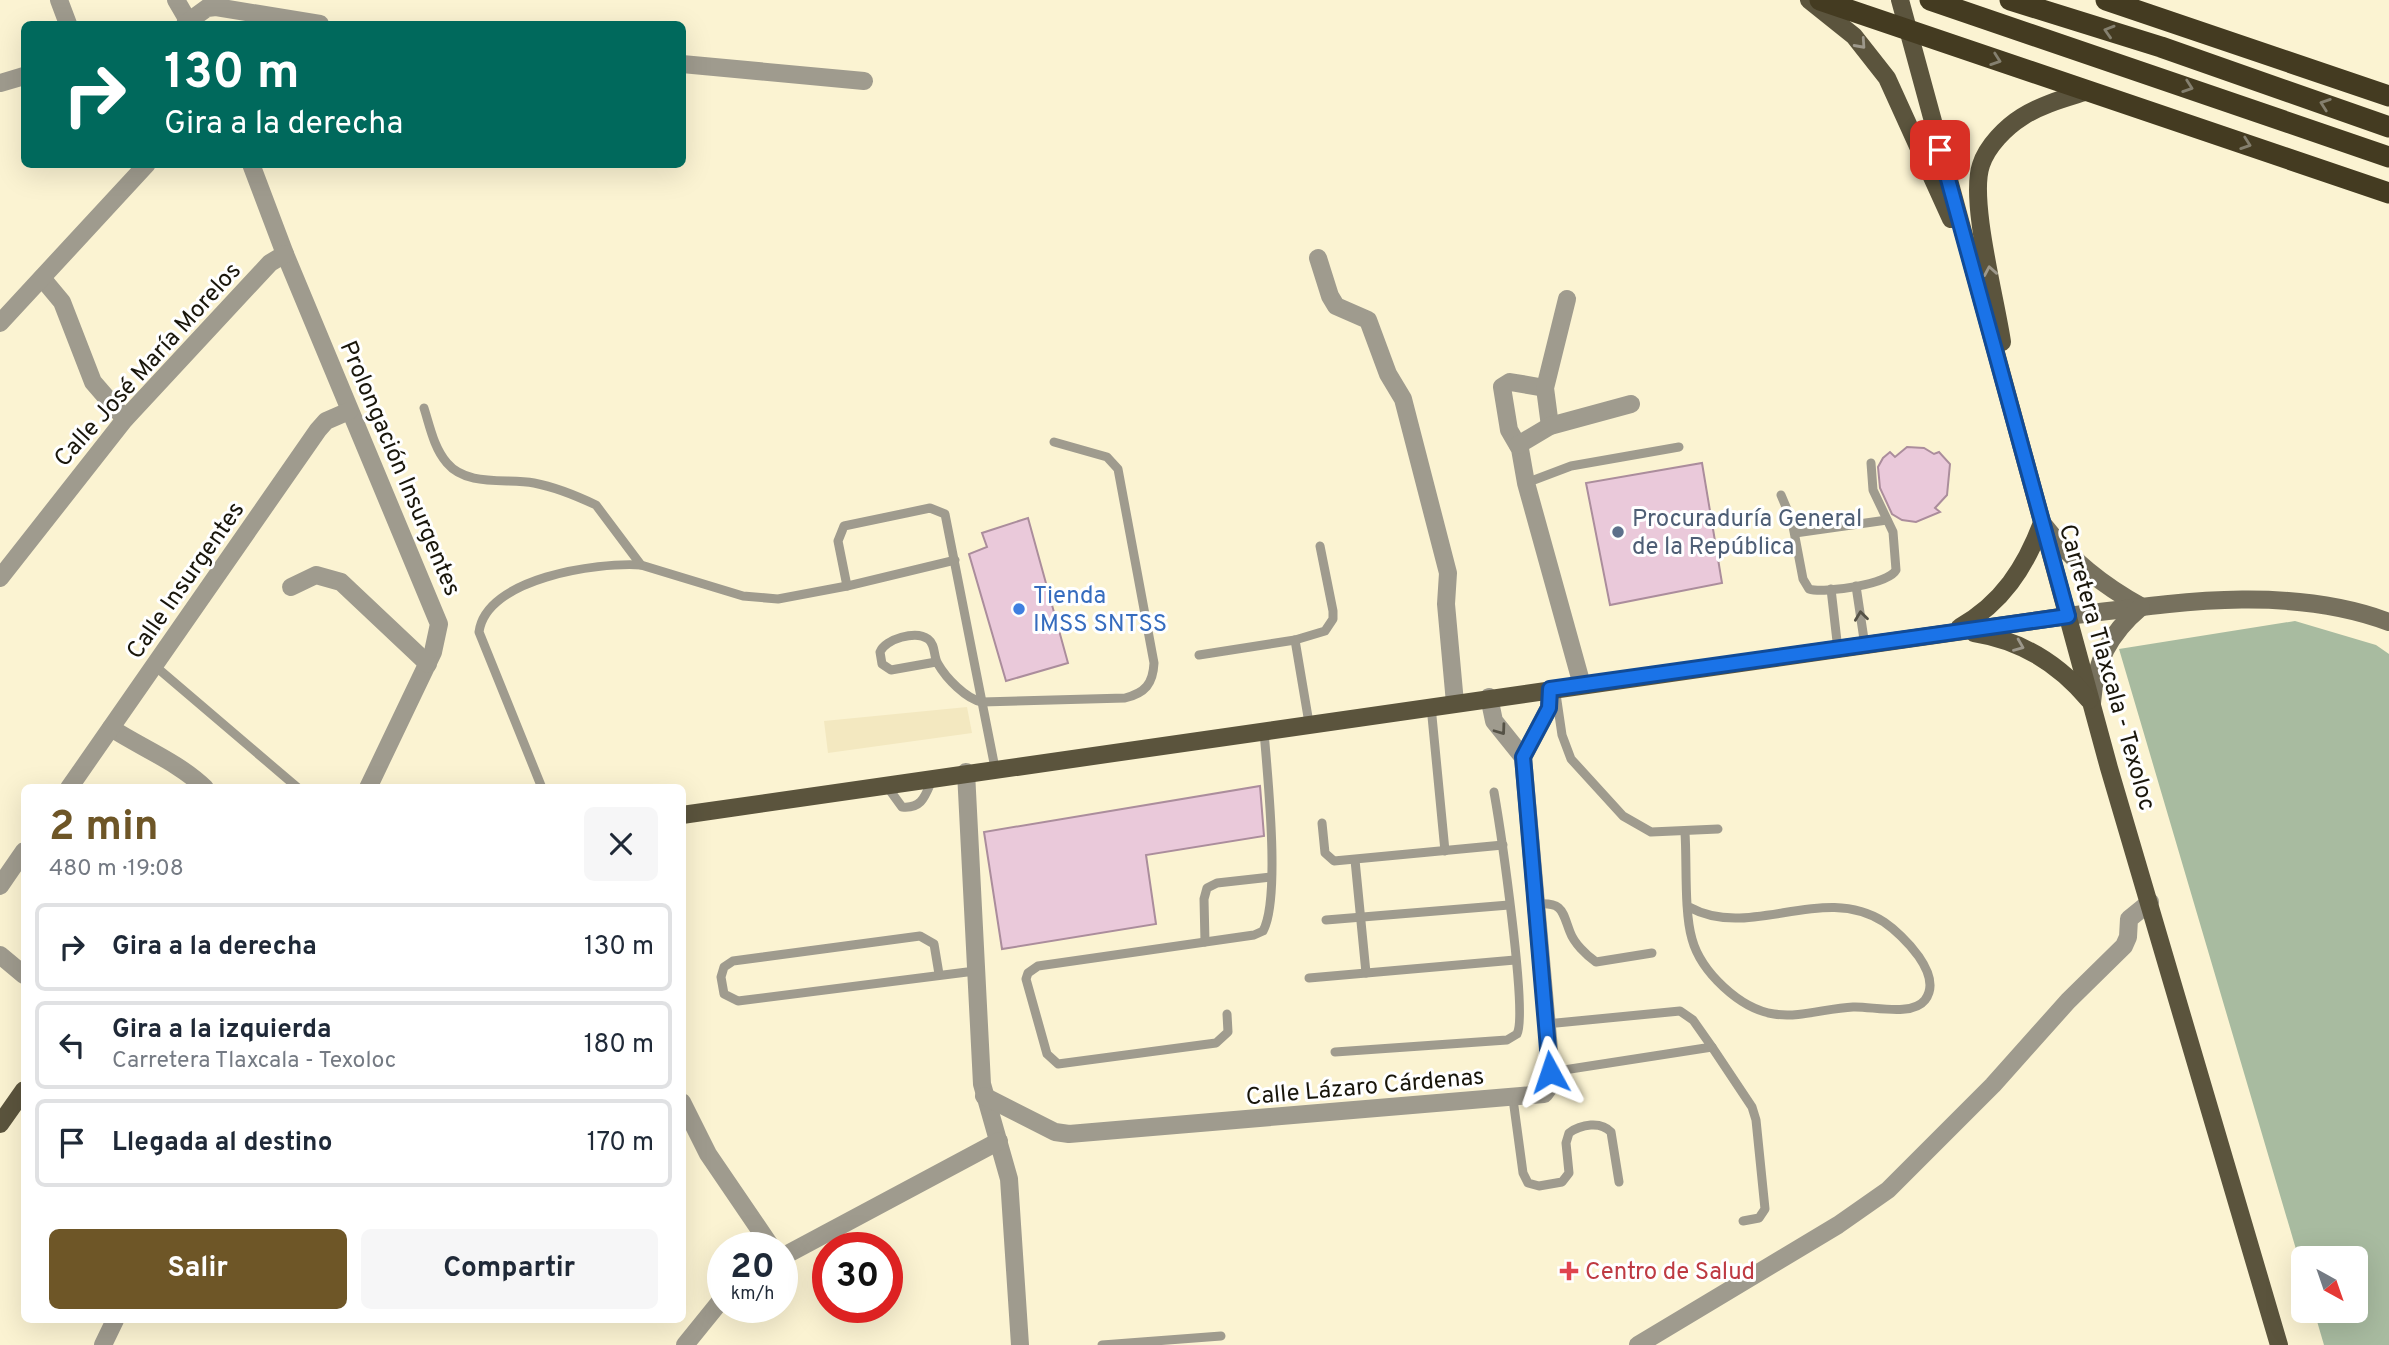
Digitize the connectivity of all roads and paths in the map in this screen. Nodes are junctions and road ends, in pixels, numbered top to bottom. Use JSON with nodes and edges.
{"nodes":[{"id":1,"x":60,"y":0,"type":"edge"},
{"id":2,"x":176,"y":0,"type":"edge"},
{"id":3,"x":1809,"y":0,"type":"edge"},
{"id":4,"x":1820,"y":0,"type":"edge"},
{"id":5,"x":1900,"y":0,"type":"edge"},
{"id":6,"x":1930,"y":0,"type":"edge"},
{"id":7,"x":1939,"y":0,"type":"edge"},
{"id":8,"x":2106,"y":0,"type":"edge"},
{"id":9,"x":2015,"y":2,"type":"edge"},
{"id":10,"x":67,"y":21,"type":"edge"},
{"id":11,"x":186,"y":21,"type":"edge"},
{"id":12,"x":192,"y":21,"type":"edge"},
{"id":13,"x":302,"y":21,"type":"edge"},
{"id":14,"x":1908,"y":30,"type":"junction"},
{"id":15,"x":1955,"y":46,"type":"junction"},
{"id":16,"x":686,"y":64,"type":"edge"},
{"id":17,"x":21,"y":77,"type":"edge"},
{"id":18,"x":864,"y":81,"type":"dead end"},
{"id":19,"x":0,"y":83,"type":"edge"},
{"id":20,"x":2088,"y":92,"type":"junction"},
{"id":21,"x":2389,"y":96,"type":"edge"},
{"id":22,"x":2389,"y":127,"type":"edge"},
{"id":23,"x":2389,"y":156,"type":"edge"},
{"id":24,"x":143,"y":168,"type":"edge"},
{"id":25,"x":253,"y":168,"type":"edge"},
{"id":26,"x":2389,"y":193,"type":"edge"},
{"id":27,"x":1966,"y":246,"type":"junction"},
{"id":28,"x":285,"y":254,"type":"junction"},
{"id":29,"x":1318,"y":258,"type":"dead end"},
{"id":30,"x":43,"y":278,"type":"junction"},
{"id":31,"x":1567,"y":299,"type":"dead end"},
{"id":32,"x":0,"y":323,"type":"edge"},
{"id":33,"x":2005,"y":387,"type":"junction"},
{"id":34,"x":1545,"y":388,"type":"junction"},
{"id":35,"x":1631,"y":404,"type":"dead end"},
{"id":36,"x":424,"y":408,"type":"dead end"},
{"id":37,"x":349,"y":411,"type":"junction"},
{"id":38,"x":125,"y":419,"type":"junction"},
{"id":39,"x":1550,"y":426,"type":"junction"},
{"id":40,"x":1054,"y":442,"type":"dead end"},
{"id":41,"x":1518,"y":445,"type":"junction"},
{"id":42,"x":1679,"y":447,"type":"dead end"},
{"id":43,"x":1871,"y":463,"type":"dead end"},
{"id":44,"x":1526,"y":483,"type":"junction"},
{"id":45,"x":1781,"y":495,"type":"dead end"},
{"id":46,"x":1887,"y":520,"type":"junction"},
{"id":47,"x":2042,"y":523,"type":"junction"},
{"id":48,"x":1795,"y":533,"type":"junction"},
{"id":49,"x":1320,"y":546,"type":"dead end"},
{"id":50,"x":955,"y":560,"type":"junction"},
{"id":51,"x":641,"y":565,"type":"junction"},
{"id":52,"x":0,"y":578,"type":"edge"},
{"id":53,"x":847,"y":586,"type":"junction"},
{"id":54,"x":1856,"y":586,"type":"junction"},
{"id":55,"x":291,"y":587,"type":"dead end"},
{"id":56,"x":1830,"y":589,"type":"junction"},
{"id":57,"x":2141,"y":607,"type":"junction"},
{"id":58,"x":2068,"y":616,"type":"junction"},
{"id":59,"x":2389,"y":622,"type":"edge"},
{"id":60,"x":1953,"y":631,"type":"junction"},
{"id":61,"x":1295,"y":640,"type":"junction"},
{"id":62,"x":1865,"y":646,"type":"junction"},
{"id":63,"x":1838,"y":650,"type":"junction"},
{"id":64,"x":1199,"y":655,"type":"dead end"},
{"id":65,"x":936,"y":662,"type":"junction"},
{"id":66,"x":428,"y":664,"type":"junction"},
{"id":67,"x":155,"y":666,"type":"junction"},
{"id":68,"x":1582,"y":685,"type":"junction"},
{"id":69,"x":1553,"y":689,"type":"junction"},
{"id":70,"x":1489,"y":697,"type":"junction"},
{"id":71,"x":982,"y":702,"type":"junction"},
{"id":72,"x":1455,"y":703,"type":"junction"},
{"id":73,"x":2092,"y":703,"type":"junction"},
{"id":74,"x":1431,"y":706,"type":"junction"},
{"id":75,"x":1308,"y":723,"type":"junction"},
{"id":76,"x":111,"y":728,"type":"junction"},
{"id":77,"x":1264,"y":730,"type":"junction"},
{"id":78,"x":1523,"y":757,"type":"junction"},
{"id":79,"x":996,"y":768,"type":"junction"},
{"id":80,"x":966,"y":772,"type":"junction"},
{"id":81,"x":932,"y":778,"type":"junction"},
{"id":82,"x":72,"y":784,"type":"edge"},
{"id":83,"x":200,"y":784,"type":"edge"},
{"id":84,"x":293,"y":784,"type":"edge"},
{"id":85,"x":370,"y":784,"type":"edge"},
{"id":86,"x":540,"y":784,"type":"edge"},
{"id":87,"x":886,"y":785,"type":"junction"},
{"id":88,"x":1494,"y":792,"type":"dead end"},
{"id":89,"x":686,"y":814,"type":"edge"},
{"id":90,"x":1322,"y":823,"type":"dead end"},
{"id":91,"x":1718,"y":829,"type":"dead end"},
{"id":92,"x":1685,"y":833,"type":"junction"},
{"id":93,"x":1503,"y":845,"type":"junction"},
{"id":94,"x":1445,"y":851,"type":"junction"},
{"id":95,"x":21,"y":855,"type":"edge"},
{"id":96,"x":1355,"y":859,"type":"junction"},
{"id":97,"x":1271,"y":877,"type":"junction"},
{"id":98,"x":0,"y":886,"type":"edge"},
{"id":99,"x":2150,"y":902,"type":"junction"},
{"id":100,"x":1537,"y":904,"type":"junction"},
{"id":101,"x":1509,"y":905,"type":"junction"},
{"id":102,"x":1689,"y":907,"type":"junction"},
{"id":103,"x":1361,"y":918,"type":"junction"},
{"id":104,"x":1326,"y":920,"type":"dead end"},
{"id":105,"x":1205,"y":942,"type":"junction"},
{"id":106,"x":1652,"y":954,"type":"dead end"},
{"id":107,"x":0,"y":955,"type":"edge"},
{"id":108,"x":1515,"y":960,"type":"junction"},
{"id":109,"x":975,"y":971,"type":"junction"},
{"id":110,"x":21,"y":972,"type":"edge"},
{"id":111,"x":1367,"y":973,"type":"junction"},
{"id":112,"x":939,"y":974,"type":"junction"},
{"id":113,"x":1309,"y":978,"type":"dead end"},
{"id":114,"x":1227,"y":1014,"type":"dead end"},
{"id":115,"x":1546,"y":1024,"type":"junction"},
{"id":116,"x":1712,"y":1047,"type":"junction"},
{"id":117,"x":1335,"y":1052,"type":"dead end"},
{"id":118,"x":1550,"y":1072,"type":"junction"},
{"id":119,"x":21,"y":1094,"type":"edge"},
{"id":120,"x":984,"y":1096,"type":"junction"},
{"id":121,"x":1513,"y":1098,"type":"junction"},
{"id":122,"x":686,"y":1110,"type":"edge"},
{"id":123,"x":0,"y":1124,"type":"edge"},
{"id":124,"x":999,"y":1141,"type":"junction"},
{"id":125,"x":1619,"y":1182,"type":"dead end"},
{"id":126,"x":1743,"y":1221,"type":"dead end"},
{"id":127,"x":761,"y":1232,"type":"edge"},
{"id":128,"x":798,"y":1248,"type":"edge"},
{"id":129,"x":707,"y":1318,"type":"edge"},
{"id":130,"x":114,"y":1323,"type":"edge"},
{"id":131,"x":1221,"y":1336,"type":"dead end"},
{"id":132,"x":687,"y":1344,"type":"edge"},
{"id":133,"x":103,"y":1345,"type":"edge"},
{"id":134,"x":1020,"y":1345,"type":"edge"},
{"id":135,"x":1102,"y":1345,"type":"edge"},
{"id":136,"x":1638,"y":1345,"type":"edge"},
{"id":137,"x":2279,"y":1345,"type":"edge"}],
"edges":[{"from":1,"to":10,"type":"street"},
{"from":2,"to":11,"type":"street"},
{"from":3,"to":27,"type":"main road","one_way":true},
{"from":4,"to":14,"type":"highway"},
{"from":5,"to":14,"type":"main road","name":"Carretera Tlaxcala - Texoloc"},
{"from":6,"to":23,"type":"highway","one_way":true},
{"from":7,"to":15,"type":"highway"},
{"from":8,"to":21,"type":"highway"},
{"from":22,"to":9,"type":"highway","one_way":true},
{"from":12,"to":13,"type":"street"},
{"from":14,"to":15,"type":"highway"},
{"from":14,"to":27,"type":"main road","name":"Carretera Tlaxcala - Texoloc"},
{"from":15,"to":20,"type":"highway","one_way":true},
{"from":16,"to":18,"type":"street"},
{"from":17,"to":19,"type":"street"},
{"from":20,"to":26,"type":"highway","one_way":true},
{"from":33,"to":20,"type":"main road","one_way":true},
{"from":24,"to":30,"type":"street"},
{"from":25,"to":28,"type":"street","name":"Prolongación Insurgentes"},
{"from":27,"to":33,"type":"main road","name":"Carretera Tlaxcala - Texoloc"},
{"from":28,"to":37,"type":"street","name":"Prolongación Insurgentes"},
{"from":28,"to":38,"type":"street","name":"Calle José María Morelos"},
{"from":29,"to":72,"type":"street"},
{"from":30,"to":32,"type":"street"},
{"from":30,"to":38,"type":"street"},
{"from":31,"to":34,"type":"street"},
{"from":33,"to":47,"type":"main road","name":"Carretera Tlaxcala - Texoloc"},
{"from":34,"to":39,"type":"street"},
{"from":34,"to":41,"type":"street"},
{"from":35,"to":39,"type":"street"},
{"from":36,"to":51,"type":"lane"},
{"from":37,"to":66,"type":"street","name":"Prolongación Insurgentes"},
{"from":37,"to":67,"type":"street","name":"Calle Insurgentes"},
{"from":38,"to":52,"type":"street","name":"Calle José María Morelos"},
{"from":39,"to":41,"type":"street"},
{"from":40,"to":71,"type":"lane"},
{"from":41,"to":44,"type":"street"},
{"from":42,"to":44,"type":"lane"},
{"from":43,"to":46,"type":"lane"},
{"from":44,"to":68,"type":"street"},
{"from":45,"to":48,"type":"lane"},
{"from":46,"to":48,"type":"lane"},
{"from":46,"to":54,"type":"lane"},
{"from":47,"to":57,"type":"main road"},
{"from":47,"to":58,"type":"main road","name":"Carretera Tlaxcala - Texoloc"},
{"from":47,"to":60,"type":"main road"},
{"from":48,"to":56,"type":"lane"},
{"from":49,"to":61,"type":"lane"},
{"from":50,"to":53,"type":"lane"},
{"from":50,"to":53,"type":"lane"},
{"from":50,"to":71,"type":"lane"},
{"from":51,"to":53,"type":"lane"},
{"from":51,"to":86,"type":"lane"},
{"from":54,"to":56,"type":"lane"},
{"from":62,"to":54,"type":"lane","one_way":true},
{"from":55,"to":66,"type":"street"},
{"from":56,"to":63,"type":"lane"},
{"from":57,"to":58,"type":"main road"},
{"from":57,"to":59,"type":"main road"},
{"from":57,"to":73,"type":"main road"},
{"from":58,"to":60,"type":"main road"},
{"from":58,"to":73,"type":"main road","name":"Carretera Tlaxcala - Texoloc"},
{"from":60,"to":62,"type":"main road"},
{"from":60,"to":73,"type":"main road","one_way":true},
{"from":61,"to":64,"type":"lane"},
{"from":61,"to":75,"type":"lane"},
{"from":62,"to":63,"type":"main road"},
{"from":63,"to":68,"type":"main road"},
{"from":65,"to":65,"type":"lane"},
{"from":65,"to":71,"type":"lane"},
{"from":66,"to":85,"type":"street","name":"Prolongación Insurgentes"},
{"from":67,"to":76,"type":"street","name":"Calle Insurgentes"},
{"from":67,"to":84,"type":"lane"},
{"from":68,"to":69,"type":"main road"},
{"from":69,"to":70,"type":"main road"},
{"from":69,"to":78,"type":"street"},
{"from":69,"to":92,"type":"lane"},
{"from":70,"to":72,"type":"main road"},
{"from":70,"to":78,"type":"street","one_way":true},
{"from":71,"to":79,"type":"lane"},
{"from":72,"to":74,"type":"main road"},
{"from":73,"to":99,"type":"main road","name":"Carretera Tlaxcala - Texoloc"},
{"from":74,"to":75,"type":"main road"},
{"from":74,"to":94,"type":"lane"},
{"from":75,"to":77,"type":"main road"},
{"from":76,"to":82,"type":"street","name":"Calle Insurgentes"},
{"from":76,"to":83,"type":"street"},
{"from":77,"to":79,"type":"main road"},
{"from":77,"to":97,"type":"lane"},
{"from":78,"to":100,"type":"street"},
{"from":79,"to":80,"type":"main road"},
{"from":80,"to":81,"type":"main road"},
{"from":80,"to":109,"type":"street"},
{"from":81,"to":87,"type":"main road"},
{"from":81,"to":87,"type":"lane"},
{"from":87,"to":89,"type":"main road"},
{"from":88,"to":93,"type":"lane"},
{"from":90,"to":96,"type":"lane"},
{"from":91,"to":92,"type":"lane"},
{"from":92,"to":102,"type":"lane"},
{"from":93,"to":94,"type":"lane"},
{"from":93,"to":101,"type":"lane"},
{"from":94,"to":96,"type":"lane"},
{"from":95,"to":98,"type":"street"},
{"from":96,"to":103,"type":"lane"},
{"from":97,"to":105,"type":"lane"},
{"from":97,"to":105,"type":"lane"},
{"from":99,"to":136,"type":"street"},
{"from":99,"to":137,"type":"main road","name":"Carretera Tlaxcala - Texoloc"},
{"from":100,"to":106,"type":"lane"},
{"from":100,"to":115,"type":"street"},
{"from":101,"to":103,"type":"lane"},
{"from":101,"to":108,"type":"lane"},
{"from":102,"to":102,"type":"lane"},
{"from":103,"to":104,"type":"lane"},
{"from":103,"to":111,"type":"lane"},
{"from":105,"to":114,"type":"lane"},
{"from":107,"to":110,"type":"street"},
{"from":108,"to":111,"type":"lane"},
{"from":108,"to":117,"type":"lane"},
{"from":109,"to":112,"type":"lane"},
{"from":109,"to":120,"type":"street"},
{"from":111,"to":113,"type":"lane"},
{"from":112,"to":112,"type":"lane"},
{"from":115,"to":116,"type":"lane"},
{"from":115,"to":118,"type":"street"},
{"from":116,"to":118,"type":"lane"},
{"from":116,"to":126,"type":"lane"},
{"from":118,"to":121,"type":"street","name":"Calle Lázaro Cárdenas"},
{"from":119,"to":123,"type":"main road"},
{"from":120,"to":121,"type":"street","name":"Calle Lázaro Cárdenas"},
{"from":120,"to":124,"type":"street"},
{"from":121,"to":125,"type":"lane"},
{"from":122,"to":127,"type":"street"},
{"from":124,"to":128,"type":"street"},
{"from":124,"to":134,"type":"street"},
{"from":129,"to":132,"type":"street"},
{"from":130,"to":133,"type":"street"},
{"from":131,"to":135,"type":"lane"}]}
